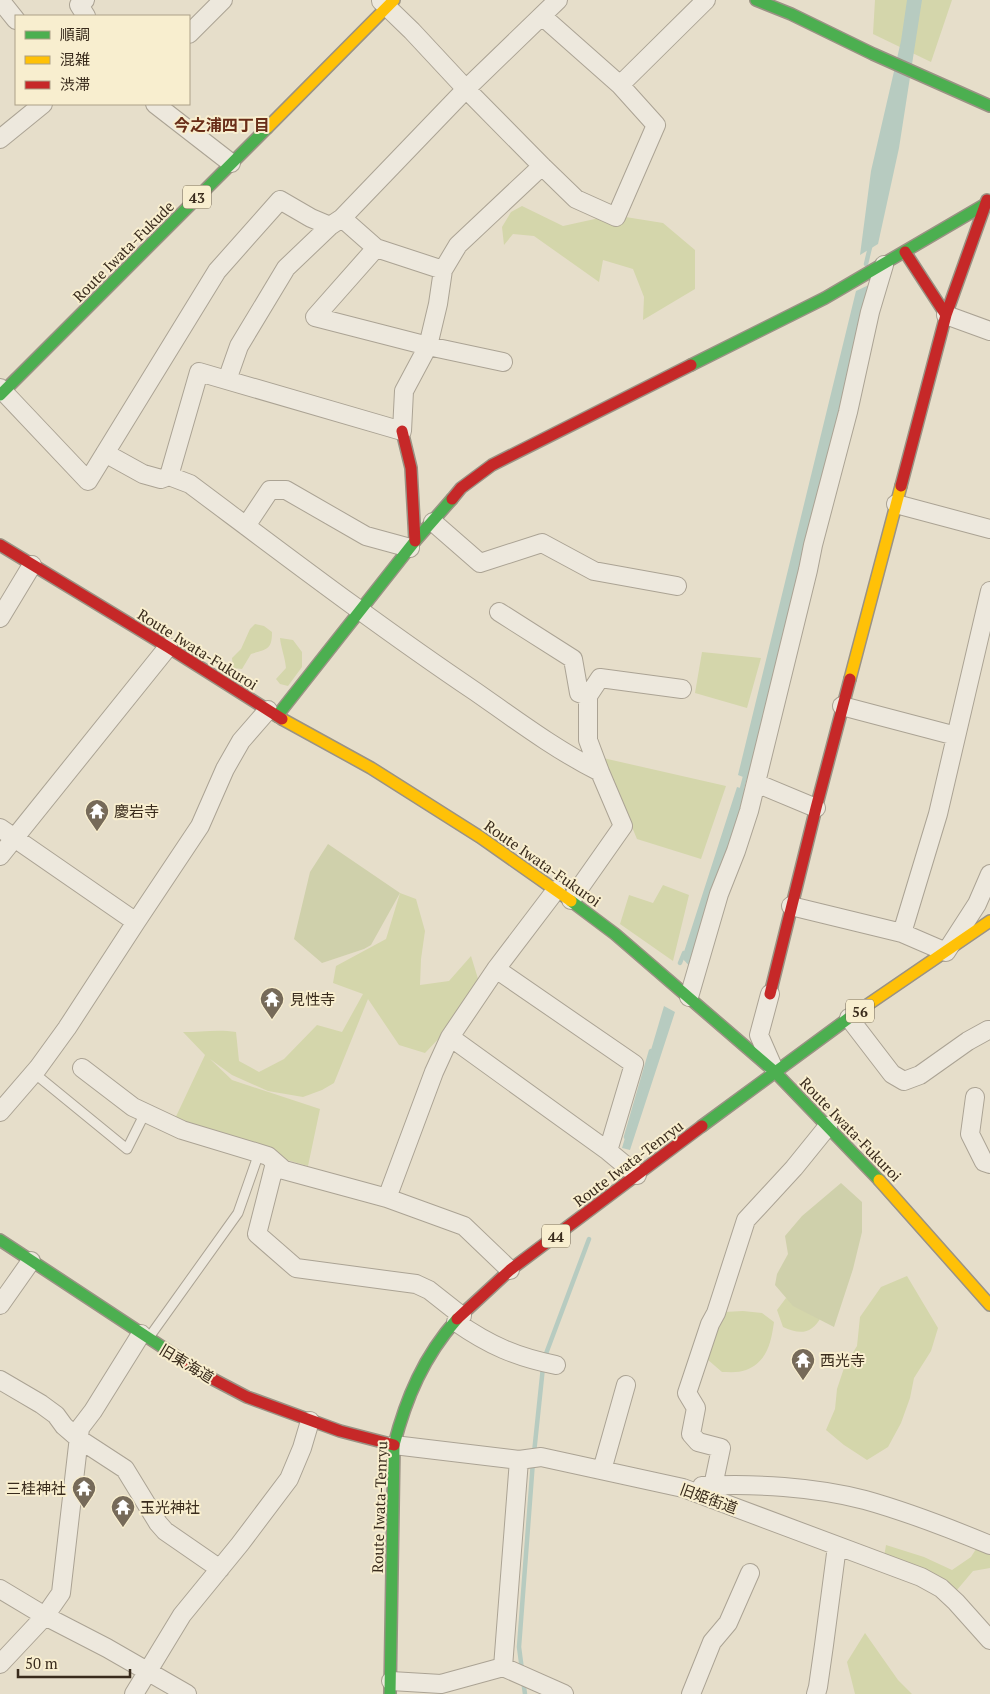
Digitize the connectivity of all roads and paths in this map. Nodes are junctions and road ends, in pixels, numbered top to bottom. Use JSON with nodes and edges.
{"nodes":[{"id":1,"x":0,"y":0,"type":"edge"},
{"id":2,"x":85,"y":0,"type":"edge"},
{"id":3,"x":223,"y":0,"type":"edge"},
{"id":4,"x":558,"y":0,"type":"edge"},
{"id":5,"x":706,"y":0,"type":"edge"},
{"id":6,"x":756,"y":0,"type":"edge"},
{"id":7,"x":386,"y":2,"type":"edge"},
{"id":8,"x":85,"y":15,"type":"edge"},
{"id":9,"x":542,"y":16,"type":"junction"},
{"id":10,"x":15,"y":19,"type":"edge"},
{"id":11,"x":190,"y":33,"type":"edge"},
{"id":12,"x":620,"y":85,"type":"junction"},
{"id":13,"x":466,"y":89,"type":"junction"},
{"id":14,"x":42,"y":105,"type":"edge"},
{"id":15,"x":156,"y":105,"type":"edge"},
{"id":16,"x":990,"y":106,"type":"edge"},
{"id":17,"x":2,"y":132,"type":"edge"},
{"id":18,"x":231,"y":163,"type":"junction"},
{"id":19,"x":542,"y":166,"type":"junction"},
{"id":20,"x":987,"y":200,"type":"edge"},
{"id":21,"x":336,"y":222,"type":"junction"},
{"id":22,"x":376,"y":248,"type":"junction"},
{"id":23,"x":905,"y":252,"type":"junction"},
{"id":24,"x":881,"y":266,"type":"junction"},
{"id":25,"x":443,"y":270,"type":"junction"},
{"id":26,"x":946,"y":315,"type":"junction"},
{"id":27,"x":990,"y":331,"type":"edge"},
{"id":28,"x":428,"y":346,"type":"junction"},
{"id":29,"x":503,"y":362,"type":"dead end"},
{"id":30,"x":227,"y":380,"type":"junction"},
{"id":31,"x":1,"y":392,"type":"edge"},
{"id":32,"x":402,"y":431,"type":"junction"},
{"id":33,"x":106,"y":452,"type":"junction"},
{"id":34,"x":169,"y":476,"type":"junction"},
{"id":35,"x":896,"y":504,"type":"junction"},
{"id":36,"x":433,"y":522,"type":"junction"},
{"id":37,"x":246,"y":526,"type":"junction"},
{"id":38,"x":990,"y":529,"type":"edge"},
{"id":39,"x":413,"y":545,"type":"junction"},
{"id":40,"x":0,"y":546,"type":"edge"},
{"id":41,"x":32,"y":565,"type":"junction"},
{"id":42,"x":677,"y":586,"type":"dead end"},
{"id":43,"x":990,"y":591,"type":"edge"},
{"id":44,"x":361,"y":610,"type":"junction"},
{"id":45,"x":499,"y":612,"type":"dead end"},
{"id":46,"x":0,"y":618,"type":"edge"},
{"id":47,"x":168,"y":647,"type":"junction"},
{"id":48,"x":682,"y":689,"type":"dead end"},
{"id":49,"x":588,"y":696,"type":"junction"},
{"id":50,"x":842,"y":706,"type":"junction"},
{"id":51,"x":272,"y":713,"type":"junction"},
{"id":52,"x":956,"y":736,"type":"junction"},
{"id":53,"x":600,"y":772,"type":"junction"},
{"id":54,"x":756,"y":783,"type":"junction"},
{"id":55,"x":816,"y":808,"type":"junction"},
{"id":56,"x":0,"y":828,"type":"edge"},
{"id":57,"x":15,"y":839,"type":"junction"},
{"id":58,"x":0,"y":856,"type":"edge"},
{"id":59,"x":990,"y":874,"type":"edge"},
{"id":60,"x":556,"y":890,"type":"junction"},
{"id":61,"x":571,"y":900,"type":"junction"},
{"id":62,"x":791,"y":906,"type":"junction"},
{"id":63,"x":990,"y":921,"type":"edge"},
{"id":64,"x":136,"y":922,"type":"junction"},
{"id":65,"x":902,"y":933,"type":"junction"},
{"id":66,"x":946,"y":952,"type":"junction"},
{"id":67,"x":496,"y":970,"type":"junction"},
{"id":68,"x":770,"y":994,"type":"joint"},
{"id":69,"x":690,"y":997,"type":"junction"},
{"id":70,"x":849,"y":1018,"type":"junction"},
{"id":71,"x":990,"y":1030,"type":"edge"},
{"id":72,"x":450,"y":1037,"type":"junction"},
{"id":73,"x":82,"y":1068,"type":"dead end"},
{"id":74,"x":775,"y":1072,"type":"junction"},
{"id":75,"x":34,"y":1073,"type":"junction"},
{"id":76,"x":976,"y":1097,"type":"dead end"},
{"id":77,"x":0,"y":1112,"type":"edge"},
{"id":78,"x":146,"y":1113,"type":"junction"},
{"id":79,"x":828,"y":1126,"type":"junction"},
{"id":80,"x":608,"y":1151,"type":"junction"},
{"id":81,"x":258,"y":1153,"type":"junction"},
{"id":82,"x":275,"y":1162,"type":"junction"},
{"id":83,"x":990,"y":1164,"type":"edge"},
{"id":84,"x":637,"y":1175,"type":"junction"},
{"id":85,"x":387,"y":1198,"type":"junction"},
{"id":86,"x":0,"y":1240,"type":"edge"},
{"id":87,"x":31,"y":1261,"type":"junction"},
{"id":88,"x":510,"y":1270,"type":"junction"},
{"id":89,"x":0,"y":1305,"type":"edge"},
{"id":90,"x":990,"y":1305,"type":"edge"},
{"id":91,"x":459,"y":1319,"type":"junction"},
{"id":92,"x":145,"y":1336,"type":"junction"},
{"id":93,"x":556,"y":1365,"type":"dead end"},
{"id":94,"x":0,"y":1380,"type":"edge"},
{"id":95,"x":626,"y":1385,"type":"dead end"},
{"id":96,"x":310,"y":1421,"type":"junction"},
{"id":97,"x":79,"y":1439,"type":"junction"},
{"id":98,"x":394,"y":1445,"type":"junction"},
{"id":99,"x":519,"y":1460,"type":"junction"},
{"id":100,"x":602,"y":1470,"type":"junction"},
{"id":101,"x":713,"y":1486,"type":"junction"},
{"id":102,"x":683,"y":1488,"type":"junction"},
{"id":103,"x":990,"y":1545,"type":"edge"},
{"id":104,"x":837,"y":1546,"type":"junction"},
{"id":105,"x":220,"y":1569,"type":"junction"},
{"id":106,"x":750,"y":1574,"type":"dead end"},
{"id":107,"x":0,"y":1589,"type":"edge"},
{"id":108,"x":45,"y":1616,"type":"junction"},
{"id":109,"x":990,"y":1640,"type":"edge"},
{"id":110,"x":0,"y":1664,"type":"edge"},
{"id":111,"x":503,"y":1667,"type":"junction"},
{"id":112,"x":147,"y":1672,"type":"junction"},
{"id":113,"x":390,"y":1688,"type":"edge"},
{"id":114,"x":134,"y":1694,"type":"edge"},
{"id":115,"x":187,"y":1694,"type":"edge"},
{"id":116,"x":564,"y":1694,"type":"edge"},
{"id":117,"x":691,"y":1694,"type":"edge"},
{"id":118,"x":816,"y":1694,"type":"edge"}],
"edges":[{"from":1,"to":10,"type":"street"},
{"from":2,"to":8,"type":"street"},
{"from":3,"to":11,"type":"street"},
{"from":4,"to":9,"type":"street"},
{"from":5,"to":12,"type":"street"},
{"from":6,"to":16,"type":"main road"},
{"from":7,"to":13,"type":"street"},
{"from":7,"to":18,"type":"main road","name":"Route Iwata-Fukude","number":"43"},
{"from":9,"to":12,"type":"street"},
{"from":9,"to":13,"type":"street"},
{"from":12,"to":19,"type":"street"},
{"from":13,"to":19,"type":"street"},
{"from":13,"to":21,"type":"street"},
{"from":14,"to":17,"type":"street"},
{"from":15,"to":18,"type":"street"},
{"from":18,"to":31,"type":"main road","name":"Route Iwata-Fukude","number":"43"},
{"from":19,"to":25,"type":"street"},
{"from":20,"to":23,"type":"main road"},
{"from":20,"to":26,"type":"main road"},
{"from":21,"to":22,"type":"street"},
{"from":21,"to":30,"type":"street"},
{"from":21,"to":33,"type":"street"},
{"from":22,"to":25,"type":"street"},
{"from":22,"to":28,"type":"street"},
{"from":23,"to":24,"type":"main road"},
{"from":23,"to":26,"type":"main road"},
{"from":24,"to":36,"type":"main road"},
{"from":24,"to":54,"type":"street"},
{"from":25,"to":28,"type":"street"},
{"from":26,"to":27,"type":"street"},
{"from":26,"to":35,"type":"main road"},
{"from":28,"to":29,"type":"street"},
{"from":28,"to":32,"type":"street"},
{"from":30,"to":32,"type":"street"},
{"from":30,"to":34,"type":"street"},
{"from":31,"to":33,"type":"street"},
{"from":32,"to":39,"type":"main road"},
{"from":33,"to":34,"type":"street"},
{"from":34,"to":37,"type":"street"},
{"from":35,"to":38,"type":"street"},
{"from":35,"to":50,"type":"main road"},
{"from":36,"to":39,"type":"main road"},
{"from":36,"to":42,"type":"street"},
{"from":37,"to":39,"type":"street"},
{"from":37,"to":44,"type":"street"},
{"from":39,"to":44,"type":"main road"},
{"from":40,"to":41,"type":"main road","name":"Route Iwata-Fukuroi"},
{"from":41,"to":46,"type":"street"},
{"from":41,"to":47,"type":"main road","name":"Route Iwata-Fukuroi"},
{"from":43,"to":52,"type":"street"},
{"from":44,"to":51,"type":"main road"},
{"from":44,"to":53,"type":"street"},
{"from":45,"to":49,"type":"street"},
{"from":47,"to":51,"type":"main road","name":"Route Iwata-Fukuroi"},
{"from":47,"to":57,"type":"street"},
{"from":48,"to":49,"type":"street"},
{"from":49,"to":53,"type":"street"},
{"from":50,"to":52,"type":"street"},
{"from":50,"to":55,"type":"main road"},
{"from":51,"to":60,"type":"main road","name":"Route Iwata-Fukuroi"},
{"from":51,"to":64,"type":"street"},
{"from":52,"to":65,"type":"street"},
{"from":53,"to":61,"type":"street"},
{"from":54,"to":55,"type":"street"},
{"from":54,"to":69,"type":"street"},
{"from":55,"to":62,"type":"main road"},
{"from":56,"to":57,"type":"street"},
{"from":57,"to":58,"type":"street"},
{"from":57,"to":64,"type":"street"},
{"from":59,"to":66,"type":"street"},
{"from":60,"to":61,"type":"main road","name":"Route Iwata-Fukuroi"},
{"from":60,"to":67,"type":"street"},
{"from":61,"to":69,"type":"main road","name":"Route Iwata-Fukuroi"},
{"from":62,"to":65,"type":"street"},
{"from":62,"to":68,"type":"main road"},
{"from":63,"to":66,"type":"main road","number":"56"},
{"from":64,"to":75,"type":"street"},
{"from":65,"to":66,"type":"street"},
{"from":66,"to":70,"type":"main road","number":"56"},
{"from":67,"to":72,"type":"street"},
{"from":67,"to":80,"type":"street"},
{"from":68,"to":74,"type":"street"},
{"from":69,"to":74,"type":"main road","name":"Route Iwata-Fukuroi"},
{"from":70,"to":71,"type":"street"},
{"from":70,"to":74,"type":"main road","number":"56"},
{"from":72,"to":80,"type":"street"},
{"from":72,"to":85,"type":"street"},
{"from":73,"to":78,"type":"street"},
{"from":74,"to":79,"type":"main road","name":"Route Iwata-Fukuroi"},
{"from":74,"to":84,"type":"main road","name":"Route Iwata-Tenryu","number":"44"},
{"from":75,"to":77,"type":"street"},
{"from":75,"to":78,"type":"lane"},
{"from":76,"to":83,"type":"street"},
{"from":78,"to":81,"type":"street"},
{"from":79,"to":90,"type":"main road","name":"Route Iwata-Fukuroi"},
{"from":79,"to":101,"type":"street"},
{"from":80,"to":84,"type":"street"},
{"from":81,"to":82,"type":"street"},
{"from":81,"to":92,"type":"lane"},
{"from":82,"to":85,"type":"street"},
{"from":82,"to":91,"type":"street"},
{"from":84,"to":88,"type":"main road","name":"Route Iwata-Tenryu","number":"44"},
{"from":85,"to":88,"type":"street"},
{"from":86,"to":87,"type":"main road","name":"旧東海道"},
{"from":87,"to":89,"type":"street"},
{"from":87,"to":92,"type":"main road","name":"旧東海道"},
{"from":88,"to":91,"type":"main road","name":"Route Iwata-Tenryu","number":"44"},
{"from":91,"to":93,"type":"street"},
{"from":91,"to":98,"type":"main road","name":"Route Iwata-Tenryu","number":"44"},
{"from":92,"to":96,"type":"main road","name":"旧東海道"},
{"from":92,"to":97,"type":"street"},
{"from":94,"to":97,"type":"street"},
{"from":95,"to":100,"type":"street"},
{"from":96,"to":98,"type":"main road","name":"旧東海道"},
{"from":96,"to":105,"type":"street"},
{"from":97,"to":105,"type":"street"},
{"from":97,"to":108,"type":"street"},
{"from":98,"to":99,"type":"street","name":"旧姫街道"},
{"from":98,"to":113,"type":"main road","name":"Route Iwata-Tenryu","number":"44"},
{"from":99,"to":100,"type":"street","name":"旧姫街道"},
{"from":99,"to":111,"type":"street"},
{"from":100,"to":102,"type":"street","name":"旧姫街道"},
{"from":101,"to":102,"type":"street"},
{"from":101,"to":103,"type":"street"},
{"from":102,"to":104,"type":"street","name":"旧姫街道"},
{"from":104,"to":109,"type":"street","name":"旧姫街道"},
{"from":104,"to":118,"type":"street"},
{"from":105,"to":112,"type":"street"},
{"from":106,"to":117,"type":"street"},
{"from":107,"to":108,"type":"street"},
{"from":108,"to":110,"type":"street"},
{"from":108,"to":112,"type":"street"},
{"from":111,"to":113,"type":"street"},
{"from":111,"to":116,"type":"street"},
{"from":112,"to":114,"type":"street"},
{"from":112,"to":115,"type":"street"}]}
